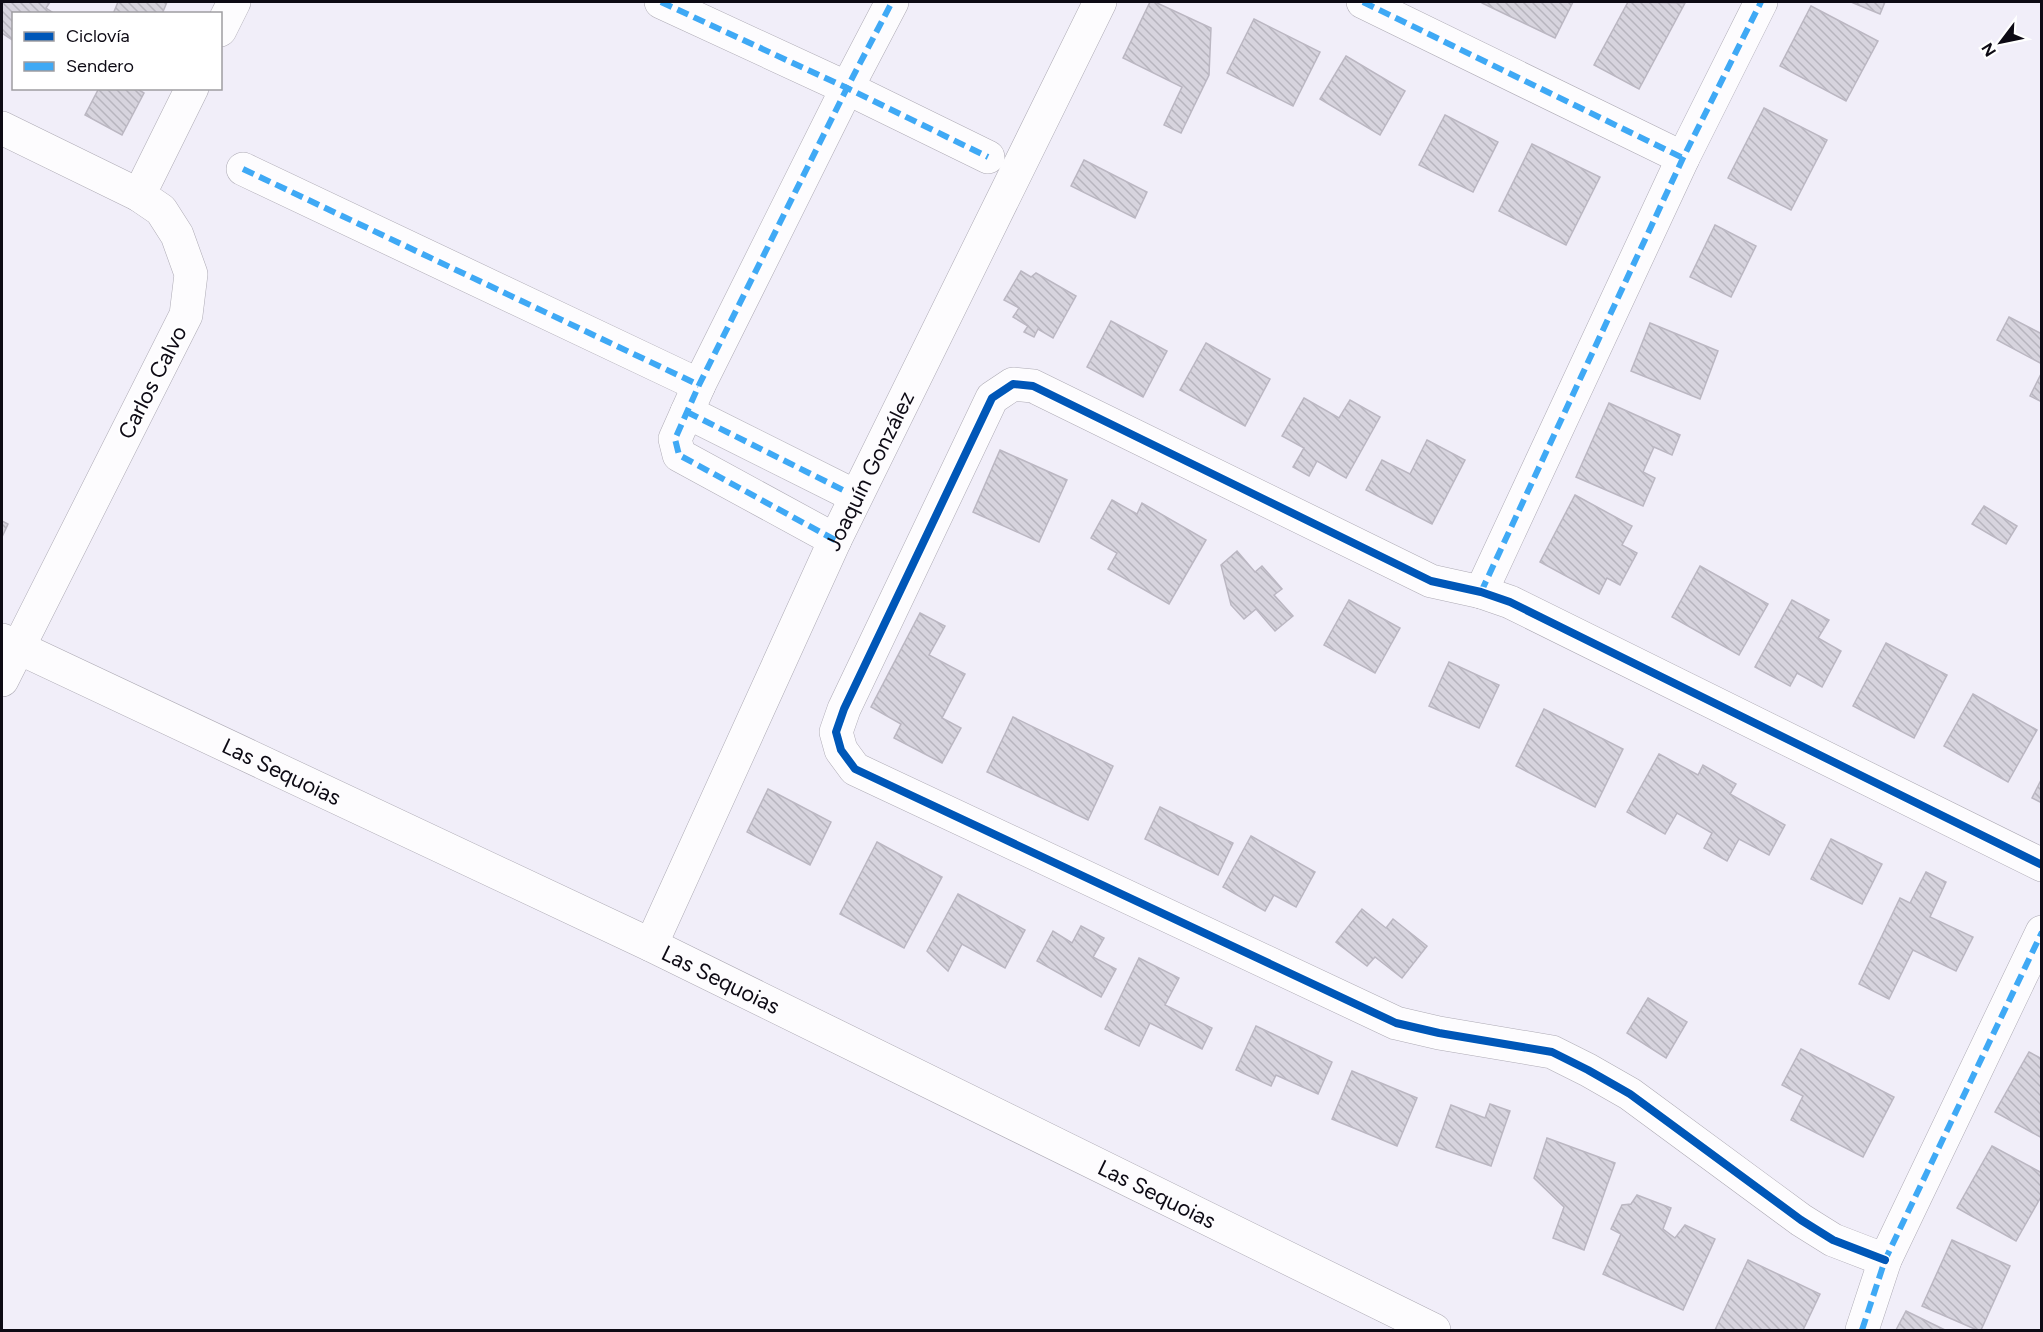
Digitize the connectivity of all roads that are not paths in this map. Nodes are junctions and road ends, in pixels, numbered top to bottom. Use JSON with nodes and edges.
{"nodes":[{"id":1,"x":234,"y":2,"type":"edge"},
{"id":2,"x":661,"y":2,"type":"edge"},
{"id":3,"x":892,"y":2,"type":"edge"},
{"id":4,"x":1100,"y":2,"type":"edge"},
{"id":5,"x":1363,"y":2,"type":"edge"},
{"id":6,"x":1761,"y":2,"type":"edge"},
{"id":7,"x":222,"y":26,"type":"edge"},
{"id":8,"x":847,"y":88,"type":"junction"},
{"id":9,"x":191,"y":90,"type":"edge"},
{"id":10,"x":2,"y":128,"type":"edge"},
{"id":11,"x":988,"y":157,"type":"dead end"},
{"id":12,"x":1683,"y":158,"type":"junction"},
{"id":13,"x":243,"y":169,"type":"dead end"},
{"id":14,"x":139,"y":195,"type":"junction"},
{"id":15,"x":693,"y":398,"type":"junction"},
{"id":16,"x":843,"y":490,"type":"dead end"},
{"id":17,"x":835,"y":540,"type":"junction"},
{"id":18,"x":1481,"y":592,"type":"junction"},
{"id":19,"x":10,"y":643,"type":"edge"},
{"id":20,"x":2,"y":680,"type":"edge"},
{"id":21,"x":2042,"y":865,"type":"edge"},
{"id":22,"x":2042,"y":932,"type":"edge"},
{"id":23,"x":651,"y":945,"type":"junction"},
{"id":24,"x":1885,"y":1260,"type":"junction"},
{"id":25,"x":1434,"y":1330,"type":"edge"},
{"id":26,"x":1862,"y":1330,"type":"edge"}],
"edges":[{"from":1,"to":7,"type":"street"},
{"from":2,"to":8,"type":"street"},
{"from":3,"to":8,"type":"street"},
{"from":4,"to":17,"type":"street","name":"Joaquín González"},
{"from":5,"to":12,"type":"street"},
{"from":6,"to":12,"type":"street"},
{"from":8,"to":11,"type":"street"},
{"from":8,"to":15,"type":"street"},
{"from":9,"to":14,"type":"street"},
{"from":10,"to":14,"type":"street","name":"Carlos Calvo"},
{"from":12,"to":18,"type":"street"},
{"from":13,"to":15,"type":"street"},
{"from":14,"to":19,"type":"street","name":"Carlos Calvo"},
{"from":15,"to":16,"type":"street"},
{"from":15,"to":17,"type":"street"},
{"from":17,"to":23,"type":"street","name":"Joaquín González"},
{"from":18,"to":21,"type":"street"},
{"from":18,"to":24,"type":"street"},
{"from":19,"to":20,"type":"street","name":"Carlos Calvo"},
{"from":19,"to":23,"type":"street","name":"Las Sequoias"},
{"from":22,"to":24,"type":"street"},
{"from":23,"to":25,"type":"street","name":"Las Sequoias"},
{"from":24,"to":26,"type":"street"}]}
